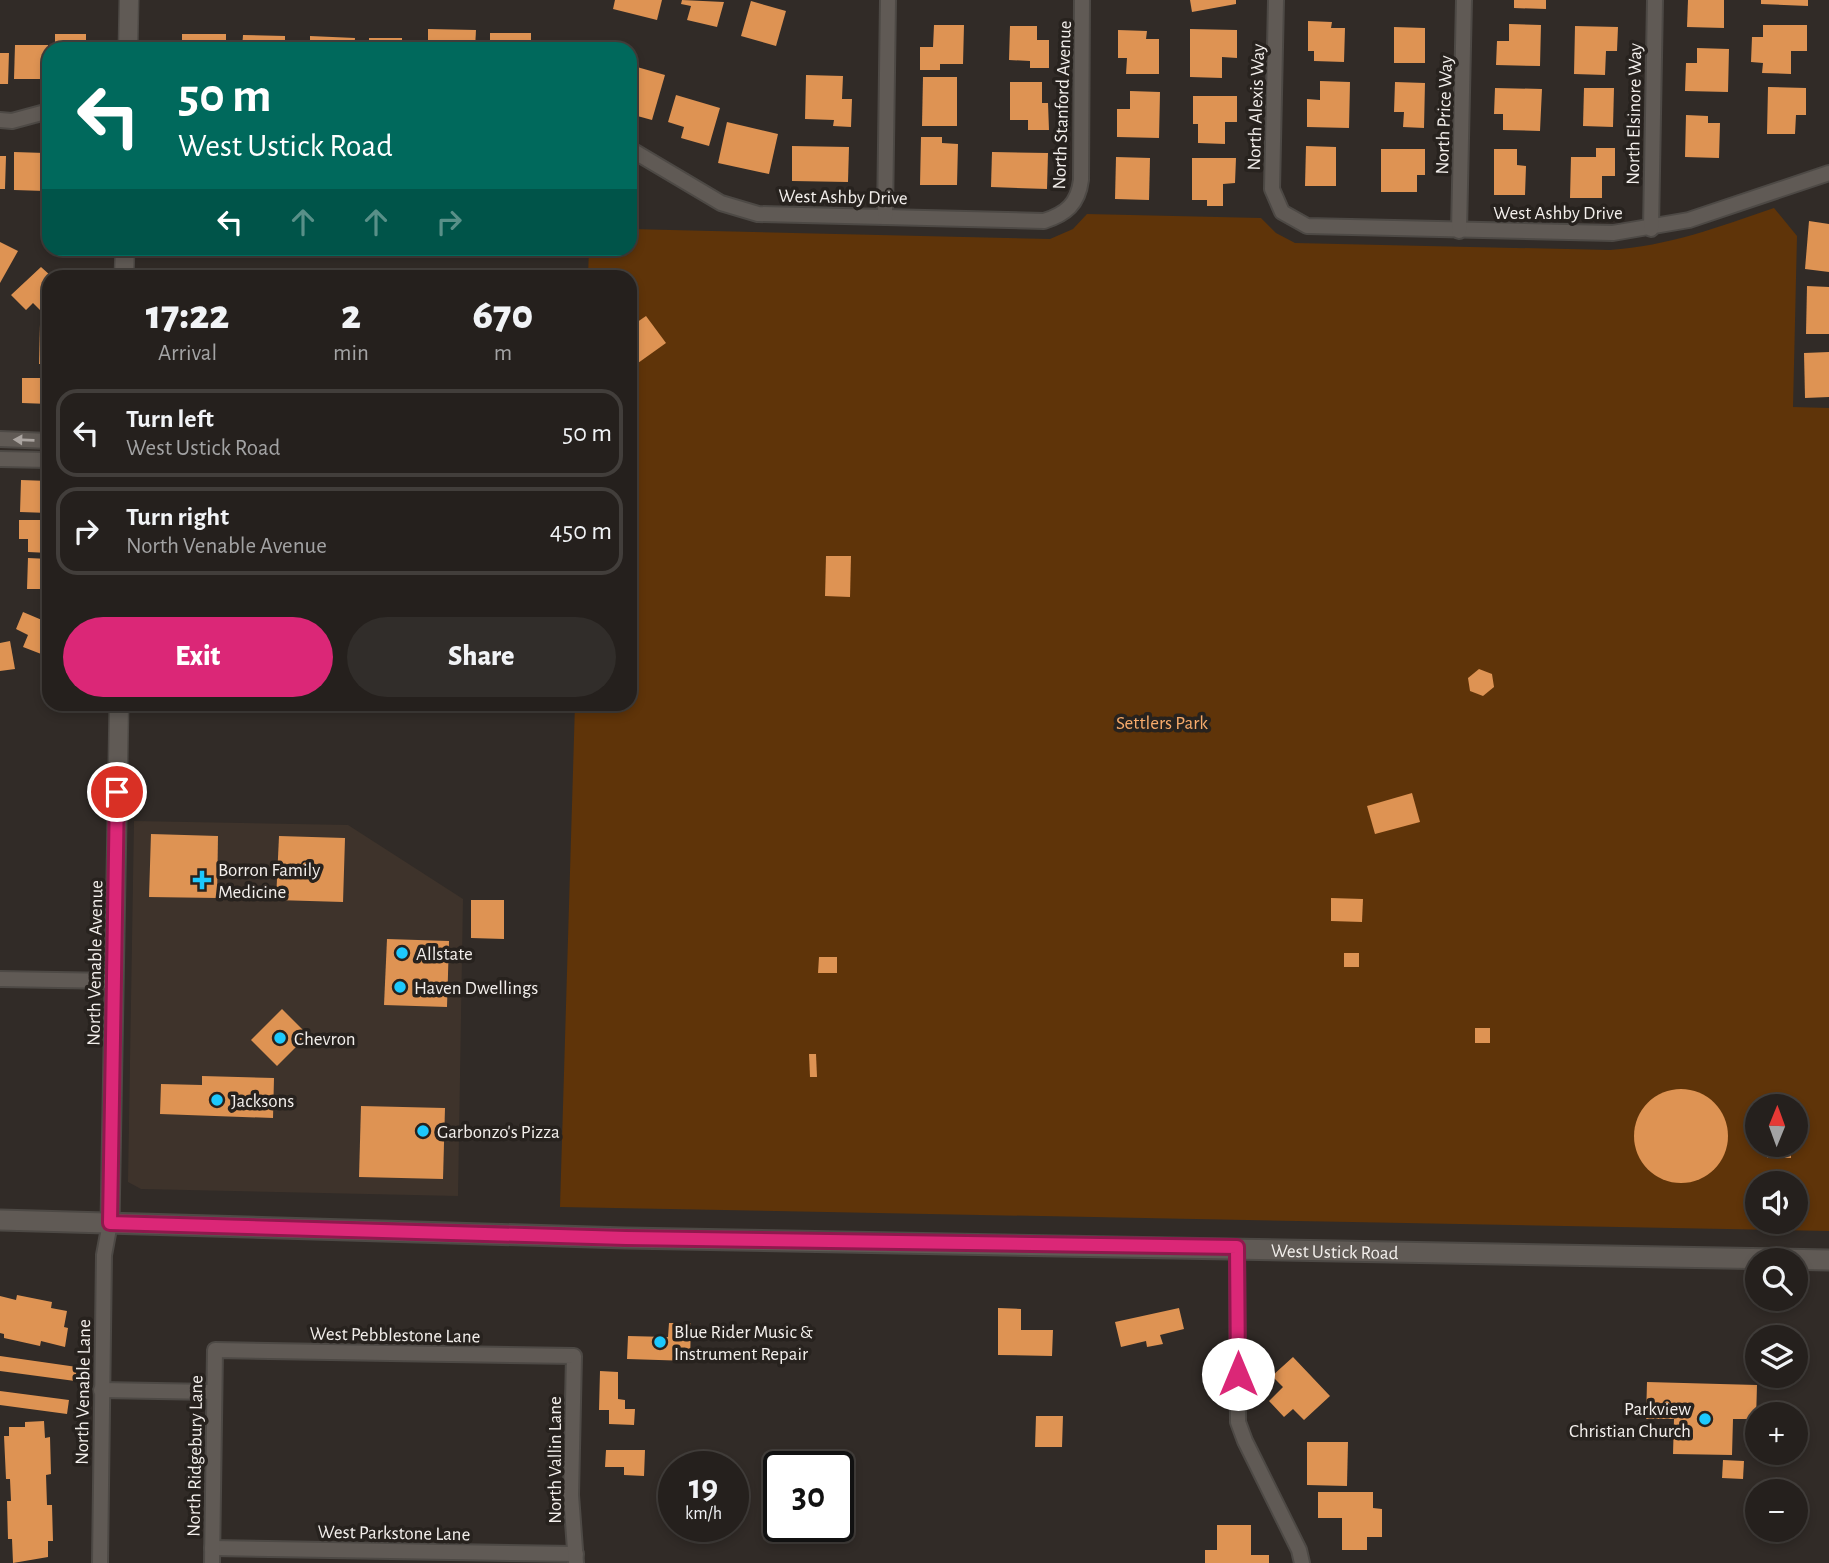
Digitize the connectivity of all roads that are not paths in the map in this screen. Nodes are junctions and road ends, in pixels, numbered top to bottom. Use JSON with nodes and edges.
{"nodes":[{"id":1,"x":129,"y":0,"type":"edge"},
{"id":2,"x":888,"y":0,"type":"edge"},
{"id":3,"x":1082,"y":0,"type":"edge"},
{"id":4,"x":1276,"y":0,"type":"edge"},
{"id":5,"x":1464,"y":0,"type":"edge"},
{"id":6,"x":1655,"y":0,"type":"edge"},
{"id":7,"x":128,"y":42,"type":"edge"},
{"id":8,"x":42,"y":113,"type":"edge"},
{"id":9,"x":0,"y":121,"type":"edge"},
{"id":10,"x":637,"y":153,"type":"edge"},
{"id":11,"x":1829,"y":173,"type":"edge"},
{"id":12,"x":1069,"y":209,"type":"joint"},
{"id":13,"x":1282,"y":212,"type":"joint"},
{"id":14,"x":885,"y":217,"type":"junction"},
{"id":15,"x":1651,"y":229,"type":"junction"},
{"id":16,"x":1459,"y":231,"type":"junction"},
{"id":17,"x":0,"y":439,"type":"edge"},
{"id":18,"x":42,"y":441,"type":"edge"},
{"id":19,"x":0,"y":459,"type":"edge"},
{"id":20,"x":42,"y":460,"type":"edge"},
{"id":21,"x":119,"y":711,"type":"edge"},
{"id":22,"x":0,"y":979,"type":"edge"},
{"id":23,"x":115,"y":981,"type":"junction"},
{"id":24,"x":0,"y":1220,"type":"edge"},
{"id":25,"x":110,"y":1223,"type":"junction"},
{"id":26,"x":1237,"y":1247,"type":"junction"},
{"id":27,"x":1829,"y":1260,"type":"edge"},
{"id":28,"x":215,"y":1350,"type":"joint"},
{"id":29,"x":573,"y":1356,"type":"joint"},
{"id":30,"x":101,"y":1391,"type":"junction"},
{"id":31,"x":214,"y":1392,"type":"junction"},
{"id":32,"x":212,"y":1556,"type":"edge"},
{"id":33,"x":576,"y":1558,"type":"edge"},
{"id":34,"x":100,"y":1563,"type":"edge"},
{"id":35,"x":1302,"y":1563,"type":"edge"}],
"edges":[{"from":1,"to":7,"type":"street"},
{"from":2,"to":14,"type":"street"},
{"from":3,"to":12,"type":"street","name":"North Stanford Avenue"},
{"from":4,"to":13,"type":"street","name":"North Alexis Way"},
{"from":5,"to":16,"type":"street","name":"North Price Way"},
{"from":6,"to":15,"type":"street","name":"North Elsinore Way"},
{"from":8,"to":9,"type":"street"},
{"from":10,"to":14,"type":"street","name":"West Ashby Drive"},
{"from":11,"to":15,"type":"street","name":"West Ashby Drive"},
{"from":12,"to":14,"type":"street","name":"West Ashby Drive"},
{"from":13,"to":16,"type":"street","name":"West Ashby Drive"},
{"from":15,"to":16,"type":"street","name":"West Ashby Drive"},
{"from":18,"to":17,"type":"street","one_way":true},
{"from":19,"to":20,"type":"street"},
{"from":21,"to":23,"type":"street","name":"North Venable Avenue"},
{"from":22,"to":23,"type":"street"},
{"from":23,"to":25,"type":"street","name":"North Venable Avenue"},
{"from":24,"to":25,"type":"main road","name":"West Ustick Road"},
{"from":25,"to":26,"type":"main road","name":"West Ustick Road"},
{"from":25,"to":30,"type":"street","name":"North Venable Lane"},
{"from":26,"to":27,"type":"main road","name":"West Ustick Road"},
{"from":26,"to":35,"type":"street"},
{"from":28,"to":29,"type":"street","name":"West Pebblestone Lane"},
{"from":28,"to":31,"type":"street","name":"North Ridgebury Lane"},
{"from":29,"to":33,"type":"street","name":"North Vallin Lane"},
{"from":30,"to":31,"type":"street"},
{"from":30,"to":34,"type":"street","name":"North Venable Lane"},
{"from":31,"to":32,"type":"street","name":"North Ridgebury Lane"},
{"from":32,"to":33,"type":"street","name":"West Parkstone Lane"}]}
